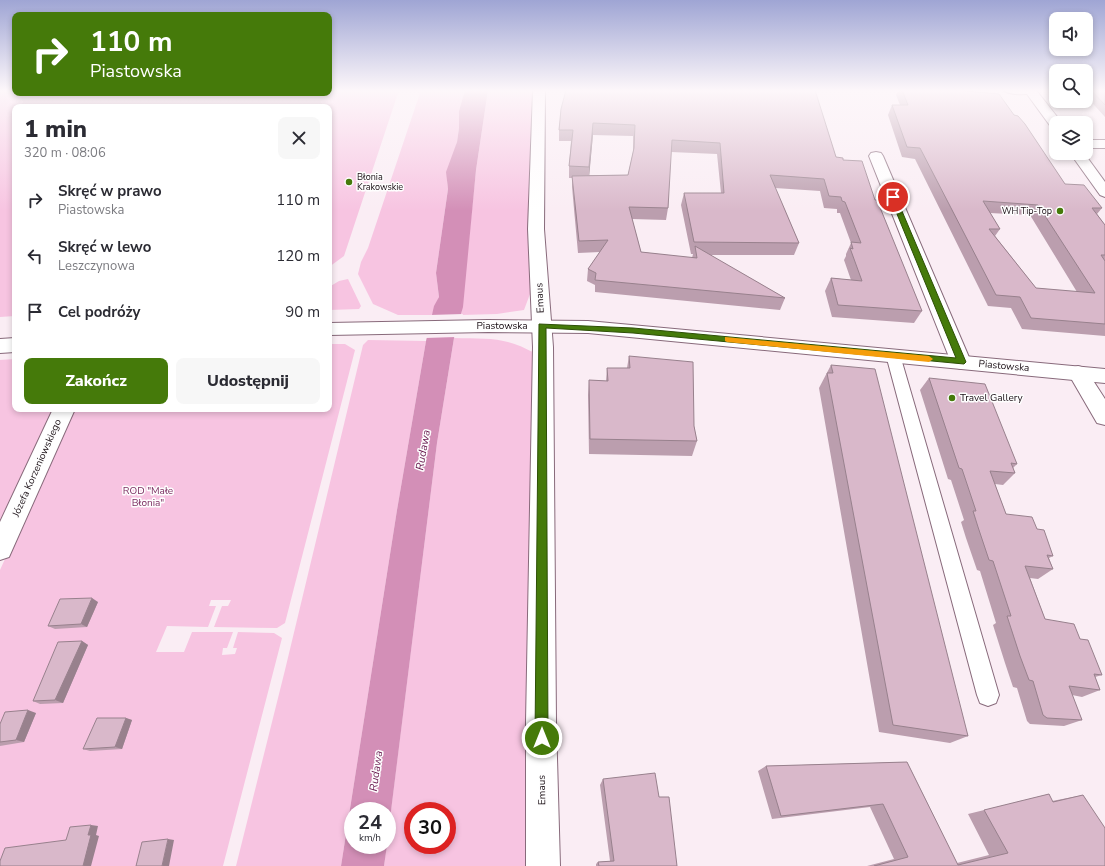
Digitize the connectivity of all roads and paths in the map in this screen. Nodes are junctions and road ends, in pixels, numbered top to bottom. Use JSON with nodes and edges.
{"nodes":[{"id":1,"x":539,"y":130,"type":"edge"},
{"id":2,"x":1093,"y":144,"type":"edge"},
{"id":3,"x":1105,"y":144,"type":"edge"},
{"id":4,"x":876,"y":156,"type":"dead end"},
{"id":5,"x":1082,"y":160,"type":"edge"},
{"id":6,"x":1105,"y":192,"type":"edge"},
{"id":7,"x":542,"y":326,"type":"junction"},
{"id":8,"x":332,"y":329,"type":"edge"},
{"id":9,"x":12,"y":345,"type":"edge"},
{"id":10,"x":0,"y":346,"type":"edge"},
{"id":11,"x":893,"y":355,"type":"junction"},
{"id":12,"x":961,"y":362,"type":"junction"},
{"id":13,"x":1078,"y":373,"type":"junction"},
{"id":14,"x":1105,"y":376,"type":"edge"},
{"id":15,"x":63,"y":412,"type":"edge"},
{"id":16,"x":1105,"y":417,"type":"edge"},
{"id":17,"x":0,"y":549,"type":"edge"},
{"id":18,"x":988,"y":695,"type":"dead end"},
{"id":19,"x":543,"y":866,"type":"edge"}],
"edges":[{"from":1,"to":7,"type":"street","name":"Emaus"},
{"from":2,"to":3,"type":"street"},
{"from":4,"to":12,"type":"street"},
{"from":5,"to":6,"type":"street"},
{"from":7,"to":8,"type":"street","name":"Piastowska"},
{"from":7,"to":11,"type":"street","name":"Piastowska"},
{"from":7,"to":19,"type":"street","name":"Emaus"},
{"from":9,"to":10,"type":"street"},
{"from":11,"to":12,"type":"street","name":"Piastowska"},
{"from":11,"to":18,"type":"lane"},
{"from":12,"to":13,"type":"street","name":"Piastowska"},
{"from":13,"to":14,"type":"street","name":"Piastowska"},
{"from":13,"to":16,"type":"street"},
{"from":15,"to":17,"type":"street","name":"Józefa Korzeniowskiego"}]}
